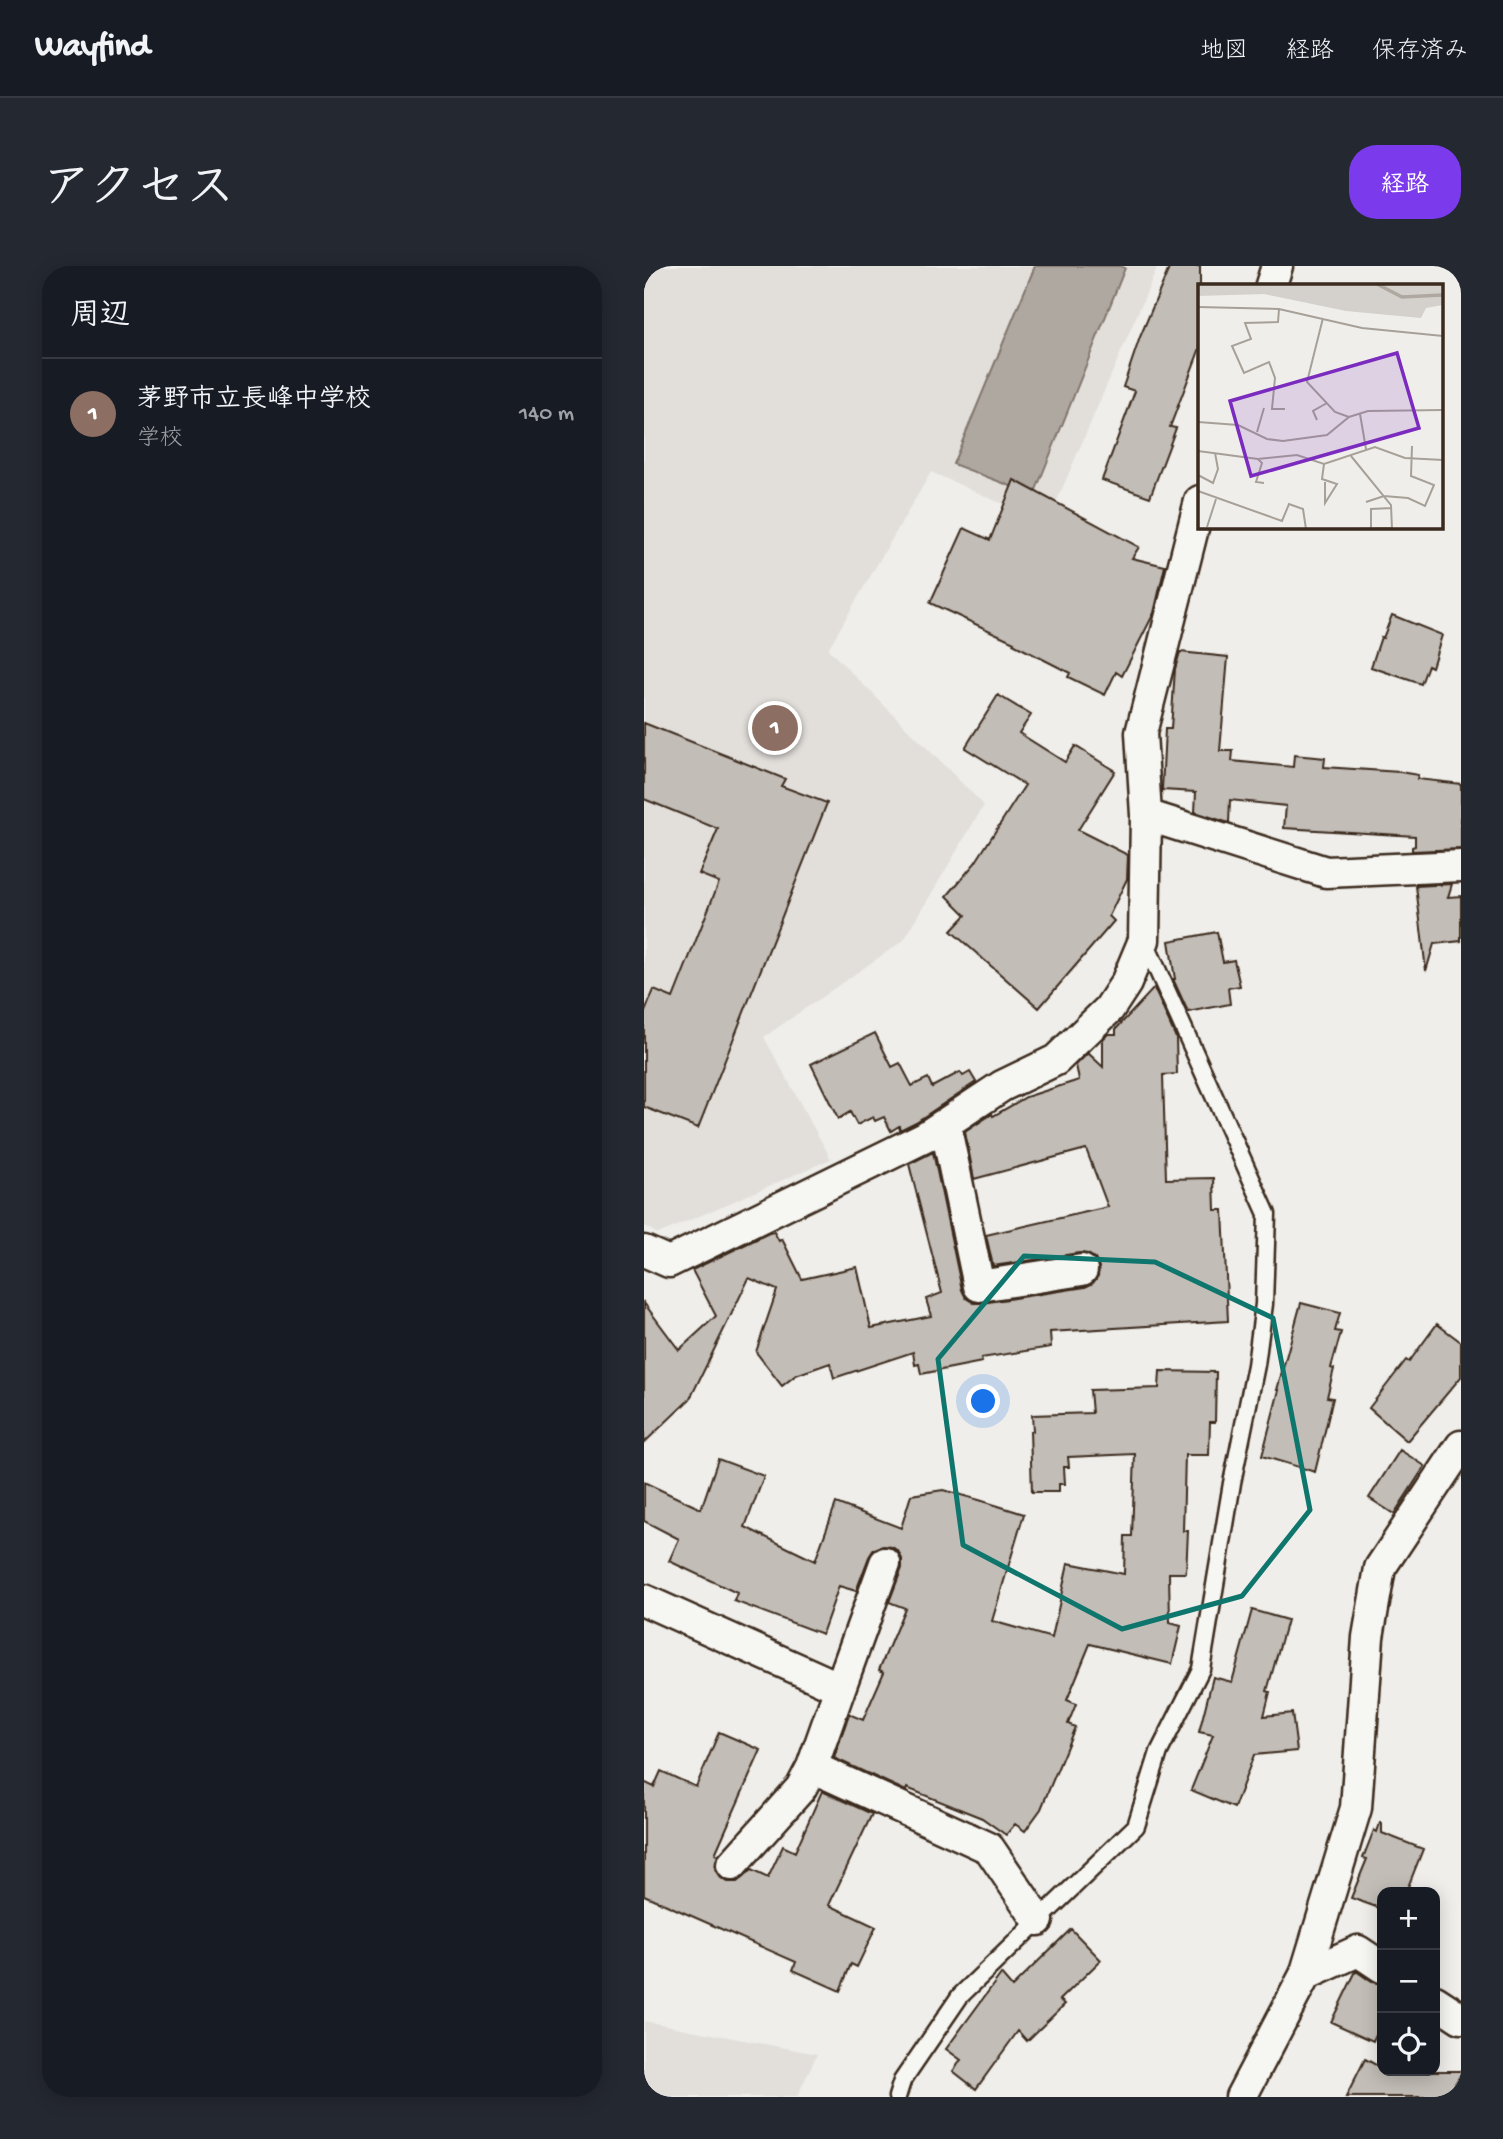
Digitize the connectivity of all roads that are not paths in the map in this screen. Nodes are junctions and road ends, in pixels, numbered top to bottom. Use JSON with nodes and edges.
{"nodes":[{"id":1,"x":1277,"y":266,"type":"edge"},
{"id":2,"x":1271,"y":284,"type":"edge"},
{"id":3,"x":1198,"y":509,"type":"edge"},
{"id":4,"x":1146,"y":815,"type":"junction"},
{"id":5,"x":1461,"y":866,"type":"edge"},
{"id":6,"x":1144,"y":940,"type":"junction"},
{"id":7,"x":945,"y":1124,"type":"junction"},
{"id":8,"x":644,"y":1251,"type":"edge"},
{"id":9,"x":1082,"y":1270,"type":"dead end"},
{"id":10,"x":1461,"y":1446,"type":"edge"},
{"id":11,"x":885,"y":1563,"type":"dead end"},
{"id":12,"x":644,"y":1600,"type":"edge"},
{"id":13,"x":840,"y":1688,"type":"junction"},
{"id":14,"x":812,"y":1768,"type":"junction"},
{"id":15,"x":732,"y":1865,"type":"dead end"},
{"id":16,"x":1038,"y":1920,"type":"junction"},
{"id":17,"x":1377,"y":1964,"type":"edge"},
{"id":18,"x":1305,"y":1975,"type":"junction"},
{"id":19,"x":1440,"y":2004,"type":"edge"},
{"id":20,"x":1461,"y":2018,"type":"edge"},
{"id":21,"x":897,"y":2097,"type":"edge"},
{"id":22,"x":1241,"y":2097,"type":"edge"}],
"edges":[{"from":1,"to":2,"type":"street"},
{"from":3,"to":4,"type":"street"},
{"from":4,"to":5,"type":"street"},
{"from":4,"to":6,"type":"street"},
{"from":6,"to":7,"type":"street"},
{"from":6,"to":16,"type":"lane"},
{"from":7,"to":8,"type":"street"},
{"from":7,"to":9,"type":"street"},
{"from":10,"to":18,"type":"street"},
{"from":11,"to":13,"type":"street"},
{"from":12,"to":13,"type":"street"},
{"from":13,"to":14,"type":"street"},
{"from":14,"to":15,"type":"street"},
{"from":14,"to":16,"type":"street"},
{"from":16,"to":21,"type":"lane"},
{"from":17,"to":18,"type":"street"},
{"from":18,"to":22,"type":"street"},
{"from":19,"to":20,"type":"street"}]}
